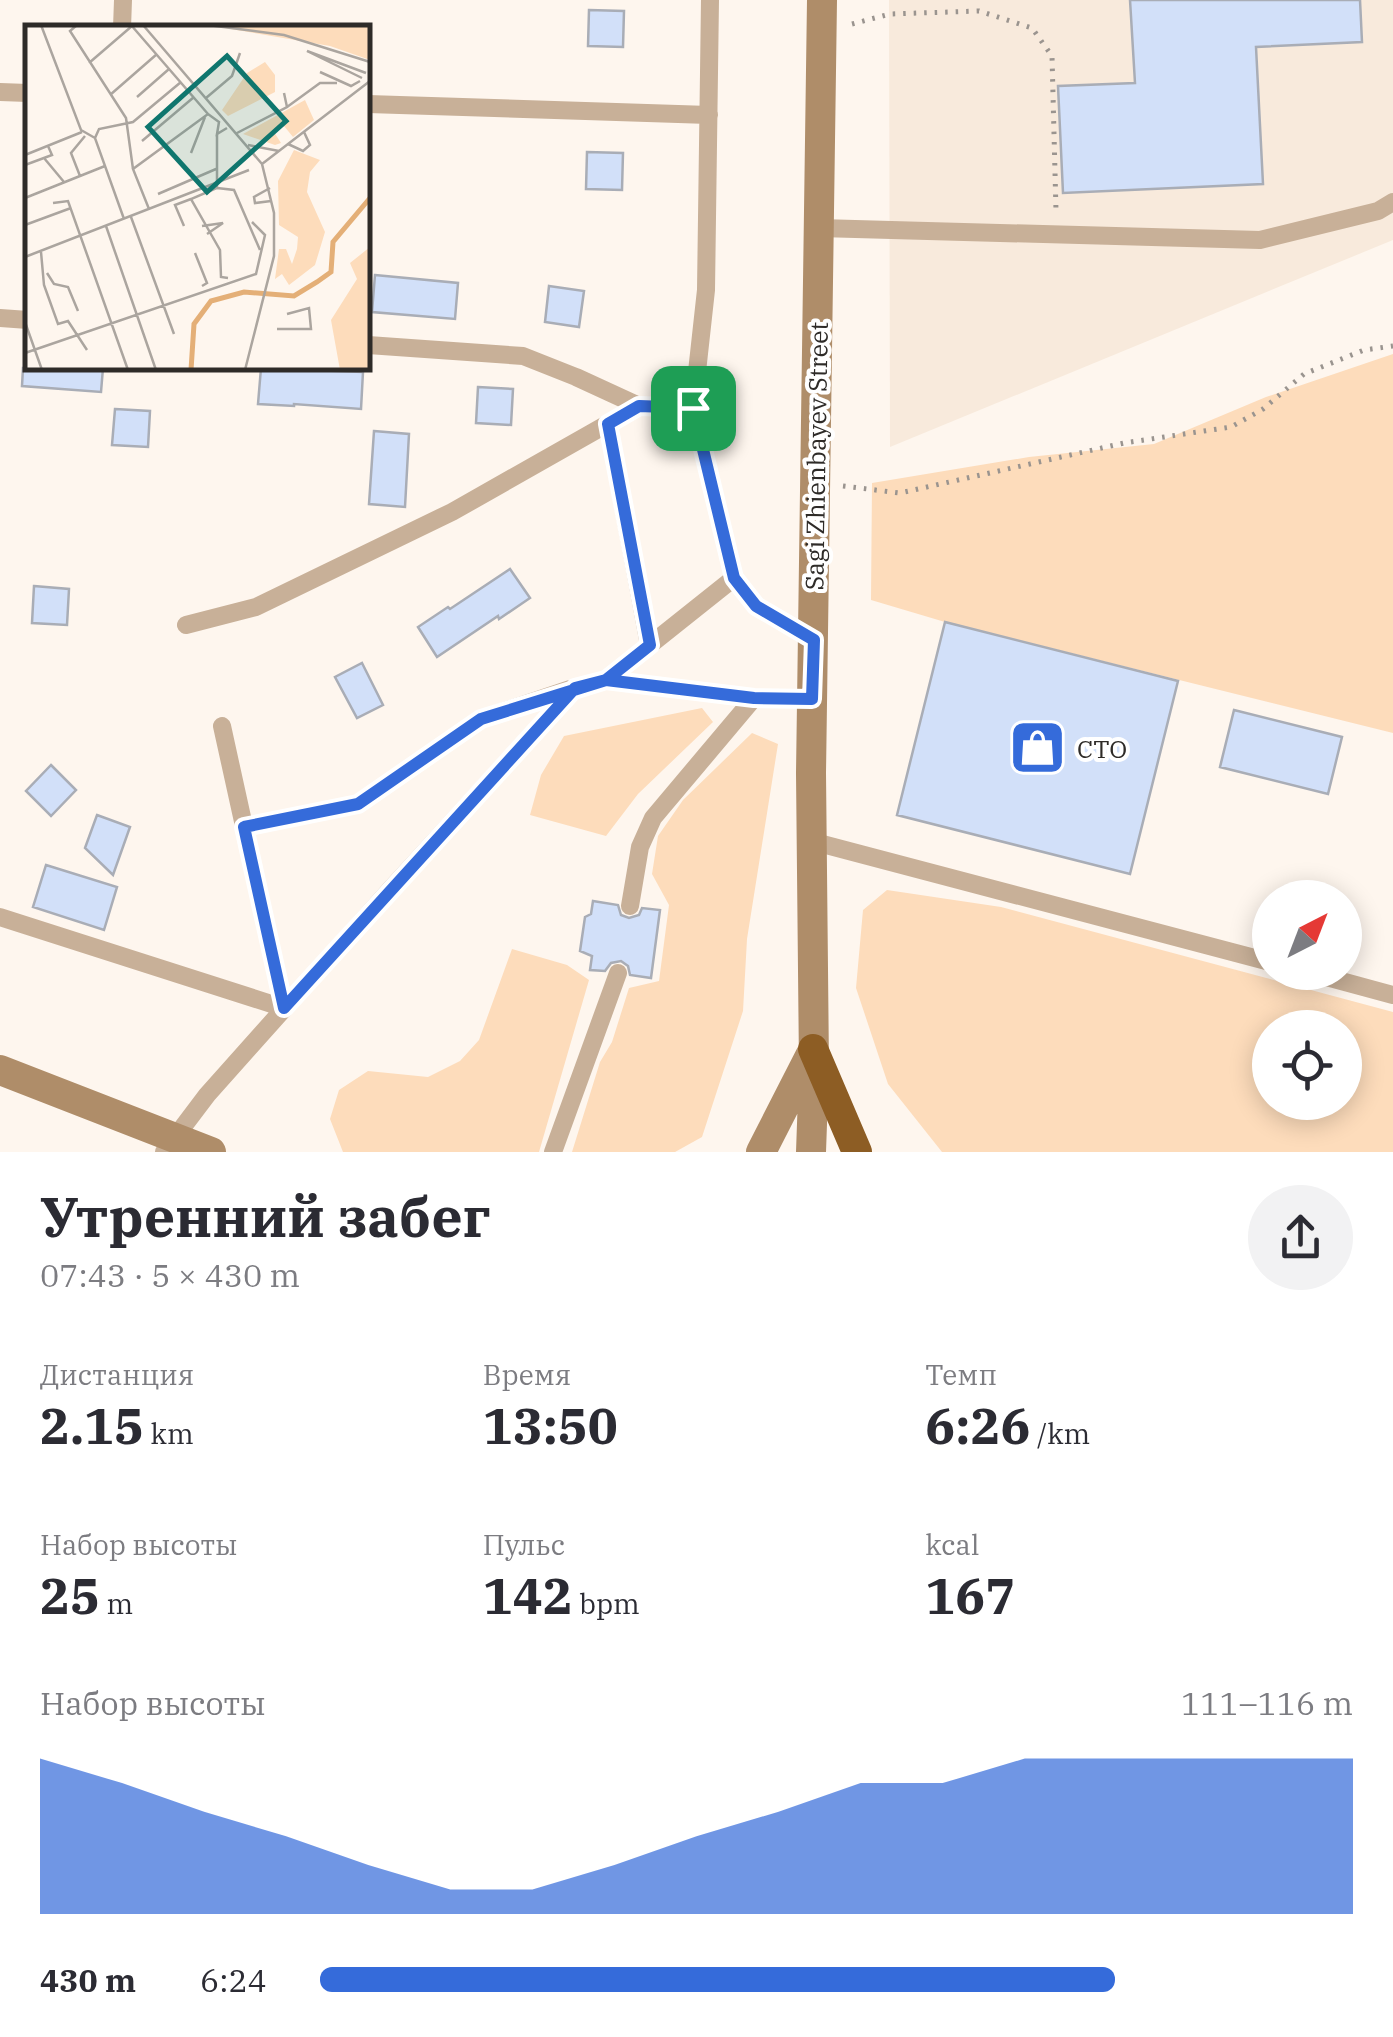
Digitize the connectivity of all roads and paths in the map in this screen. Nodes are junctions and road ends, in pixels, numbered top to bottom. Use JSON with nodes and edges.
{"nodes":[{"id":1,"x":124,"y":0,"type":"edge"},
{"id":2,"x":710,"y":0,"type":"edge"},
{"id":3,"x":822,"y":0,"type":"edge"},
{"id":4,"x":122,"y":25,"type":"edge"},
{"id":5,"x":821,"y":32,"type":"junction"},
{"id":6,"x":370,"y":104,"type":"edge"},
{"id":7,"x":709,"y":115,"type":"junction"},
{"id":8,"x":1393,"y":202,"type":"edge"},
{"id":9,"x":819,"y":228,"type":"junction"},
{"id":10,"x":1057,"y":234,"type":"junction"},
{"id":11,"x":0,"y":318,"type":"edge"},
{"id":12,"x":25,"y":320,"type":"edge"},
{"id":13,"x":370,"y":344,"type":"edge"},
{"id":14,"x":1393,"y":346,"type":"edge"},
{"id":15,"x":639,"y":406,"type":"junction"},
{"id":16,"x":693,"y":408,"type":"junction"},
{"id":17,"x":608,"y":424,"type":"junction"},
{"id":18,"x":816,"y":482,"type":"junction"},
{"id":19,"x":734,"y":578,"type":"junction"},
{"id":20,"x":186,"y":625,"type":"dead end"},
{"id":21,"x":814,"y":640,"type":"junction"},
{"id":22,"x":650,"y":645,"type":"junction"},
{"id":23,"x":606,"y":680,"type":"junction"},
{"id":24,"x":575,"y":688,"type":"junction"},
{"id":25,"x":754,"y":698,"type":"junction"},
{"id":26,"x":812,"y":699,"type":"junction"},
{"id":27,"x":222,"y":726,"type":"dead end"},
{"id":28,"x":244,"y":827,"type":"junction"},
{"id":29,"x":811,"y":841,"type":"junction"},
{"id":30,"x":630,"y":906,"type":"dead end"},
{"id":31,"x":0,"y":917,"type":"edge"},
{"id":32,"x":1252,"y":957,"type":"edge"},
{"id":33,"x":618,"y":973,"type":"dead end"},
{"id":34,"x":1362,"y":987,"type":"edge"},
{"id":35,"x":1393,"y":995,"type":"edge"},
{"id":36,"x":284,"y":1008,"type":"junction"},
{"id":37,"x":813,"y":1049,"type":"junction"},
{"id":38,"x":0,"y":1070,"type":"edge"},
{"id":39,"x":168,"y":1145,"type":"edge"},
{"id":40,"x":211,"y":1152,"type":"edge"},
{"id":41,"x":553,"y":1152,"type":"edge"},
{"id":42,"x":761,"y":1152,"type":"edge"},
{"id":43,"x":811,"y":1152,"type":"edge"},
{"id":44,"x":856,"y":1152,"type":"edge"}],
"edges":[{"from":1,"to":4,"type":"lane"},
{"from":2,"to":7,"type":"lane"},
{"from":3,"to":5,"type":"main road","name":"Sagi Zhienbayev Street"},
{"from":5,"to":9,"type":"main road","name":"Sagi Zhienbayev Street"},
{"from":5,"to":10,"type":"path"},
{"from":6,"to":7,"type":"lane"},
{"from":7,"to":16,"type":"lane"},
{"from":8,"to":10,"type":"lane"},
{"from":9,"to":10,"type":"lane"},
{"from":9,"to":18,"type":"main road","name":"Sagi Zhienbayev Street"},
{"from":11,"to":12,"type":"lane"},
{"from":13,"to":15,"type":"lane"},
{"from":14,"to":18,"type":"path"},
{"from":15,"to":16,"type":"lane"},
{"from":15,"to":17,"type":"lane"},
{"from":16,"to":19,"type":"lane"},
{"from":17,"to":20,"type":"lane"},
{"from":17,"to":22,"type":"lane"},
{"from":18,"to":21,"type":"main road","name":"Sagi Zhienbayev Street"},
{"from":19,"to":21,"type":"lane"},
{"from":19,"to":22,"type":"lane"},
{"from":21,"to":26,"type":"main road","name":"Sagi Zhienbayev Street"},
{"from":22,"to":23,"type":"lane"},
{"from":23,"to":24,"type":"lane"},
{"from":23,"to":25,"type":"lane"},
{"from":24,"to":28,"type":"lane"},
{"from":24,"to":36,"type":"lane"},
{"from":25,"to":26,"type":"lane"},
{"from":25,"to":30,"type":"lane"},
{"from":26,"to":29,"type":"main road","name":"Sagi Zhienbayev Street"},
{"from":27,"to":28,"type":"lane"},
{"from":28,"to":36,"type":"lane"},
{"from":29,"to":32,"type":"lane"},
{"from":29,"to":37,"type":"main road","name":"Sagi Zhienbayev Street"},
{"from":31,"to":36,"type":"lane"},
{"from":33,"to":41,"type":"lane"},
{"from":34,"to":35,"type":"lane"},
{"from":36,"to":39,"type":"lane"},
{"from":37,"to":42,"type":"main road"},
{"from":37,"to":43,"type":"main road","name":"Sagi Zhienbayev Street"},
{"from":37,"to":44,"type":"highway"},
{"from":38,"to":39,"type":"main road"},
{"from":39,"to":40,"type":"main road"}]}
